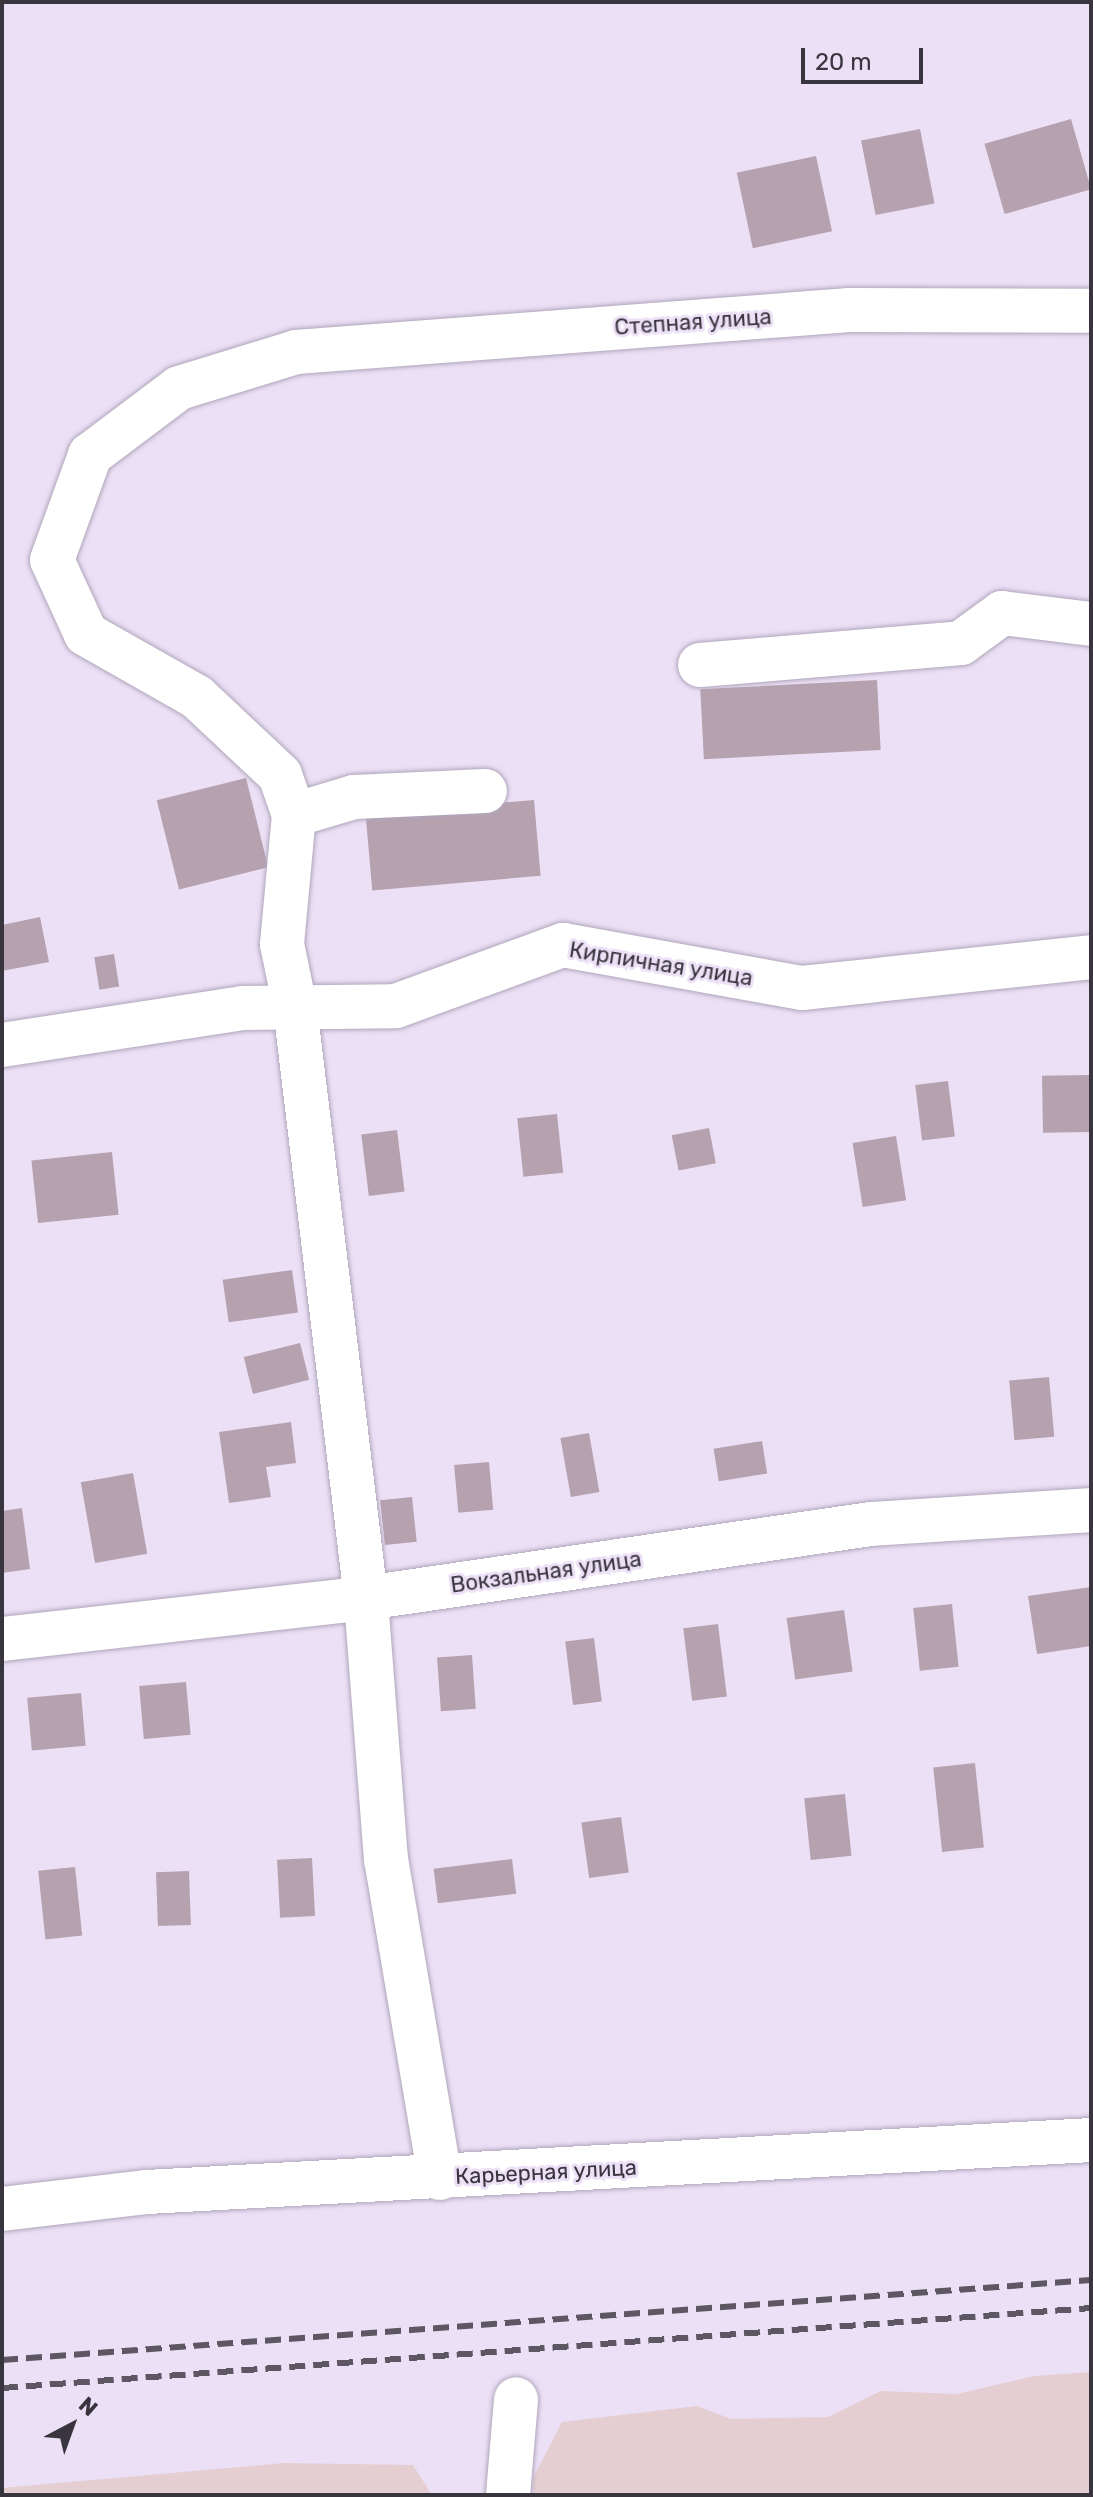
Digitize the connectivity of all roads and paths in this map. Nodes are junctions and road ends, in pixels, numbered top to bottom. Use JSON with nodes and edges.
{"nodes":[{"id":1,"x":1091,"y":311,"type":"edge"},
{"id":2,"x":1091,"y":624,"type":"edge"},
{"id":3,"x":700,"y":665,"type":"dead end"},
{"id":4,"x":485,"y":791,"type":"dead end"},
{"id":5,"x":294,"y":815,"type":"junction"},
{"id":6,"x":1091,"y":957,"type":"edge"},
{"id":7,"x":295,"y":1007,"type":"junction"},
{"id":8,"x":2,"y":1045,"type":"edge"},
{"id":9,"x":1091,"y":1510,"type":"edge"},
{"id":10,"x":366,"y":1598,"type":"junction"},
{"id":11,"x":2,"y":1639,"type":"edge"},
{"id":12,"x":1091,"y":2140,"type":"edge"},
{"id":13,"x":440,"y":2178,"type":"junction"},
{"id":14,"x":2,"y":2209,"type":"edge"},
{"id":15,"x":516,"y":2399,"type":"dead end"},
{"id":16,"x":508,"y":2495,"type":"edge"}],
"edges":[{"from":1,"to":5,"type":"street","name":"Степная улица"},
{"from":2,"to":3,"type":"street"},
{"from":4,"to":5,"type":"street"},
{"from":5,"to":7,"type":"street"},
{"from":6,"to":7,"type":"street","name":"Кирпичная улица"},
{"from":7,"to":8,"type":"street","name":"Кирпичная улица"},
{"from":7,"to":10,"type":"street"},
{"from":9,"to":10,"type":"street","name":"Вокзальная улица"},
{"from":10,"to":11,"type":"street","name":"Вокзальная улица"},
{"from":10,"to":13,"type":"street"},
{"from":12,"to":13,"type":"street","name":"Карьерная улица"},
{"from":13,"to":14,"type":"street","name":"Карьерная улица"},
{"from":15,"to":16,"type":"street"}]}
